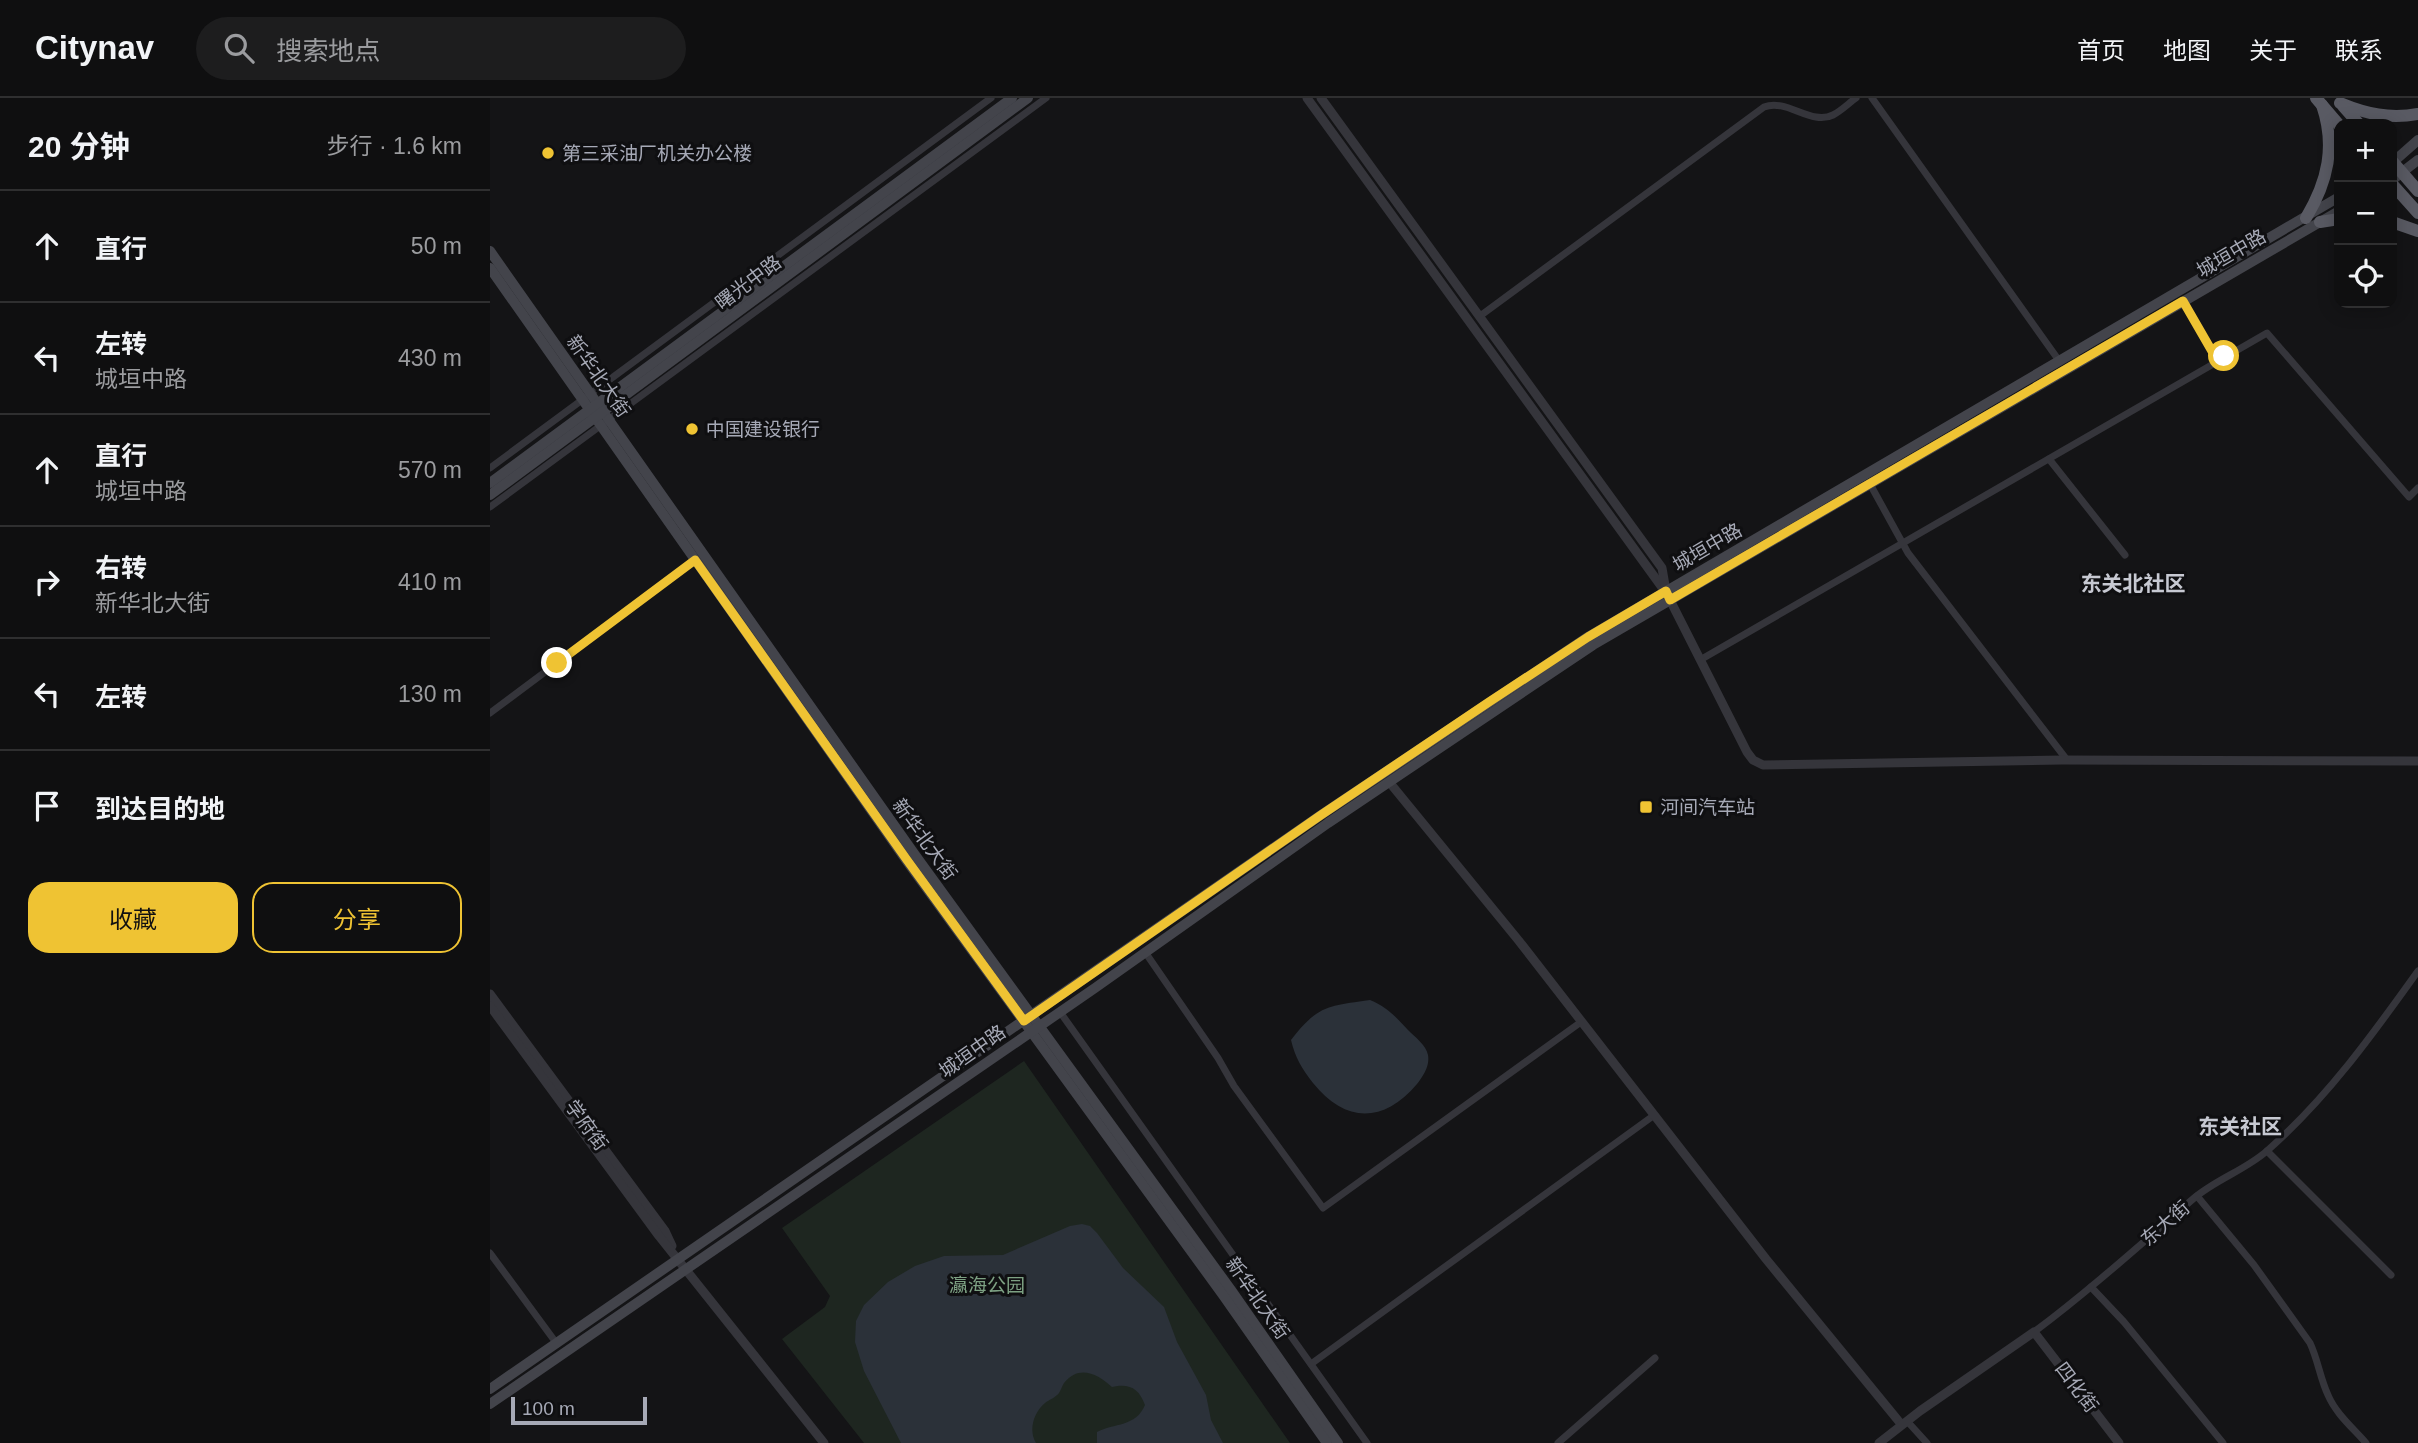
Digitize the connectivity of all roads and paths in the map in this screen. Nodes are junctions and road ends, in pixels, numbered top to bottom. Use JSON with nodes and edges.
{"nodes":[{"id":1,"x":990,"y":98,"type":"edge"},
{"id":2,"x":1012,"y":98,"type":"edge"},
{"id":3,"x":1028,"y":98,"type":"edge"},
{"id":4,"x":1046,"y":98,"type":"edge"},
{"id":5,"x":1307,"y":98,"type":"edge"},
{"id":6,"x":1321,"y":98,"type":"edge"},
{"id":7,"x":1856,"y":98,"type":"edge"},
{"id":8,"x":1872,"y":98,"type":"edge"},
{"id":9,"x":2338,"y":100,"type":"edge"},
{"id":10,"x":2319,"y":102,"type":"edge"},
{"id":11,"x":2418,"y":114,"type":"edge"},
{"id":12,"x":2334,"y":119,"type":"edge"},
{"id":13,"x":2355,"y":119,"type":"edge"},
{"id":14,"x":2418,"y":140,"type":"edge"},
{"id":15,"x":2397,"y":158,"type":"edge"},
{"id":16,"x":2418,"y":160,"type":"edge"},
{"id":17,"x":2397,"y":177,"type":"edge"},
{"id":18,"x":2397,"y":180,"type":"edge"},
{"id":19,"x":2397,"y":182,"type":"edge"},
{"id":20,"x":2418,"y":191,"type":"edge"},
{"id":21,"x":2334,"y":200,"type":"edge"},
{"id":22,"x":2418,"y":213,"type":"edge"},
{"id":23,"x":2334,"y":214,"type":"edge"},
{"id":24,"x":2306,"y":218,"type":"junction"},
{"id":25,"x":2334,"y":220,"type":"edge"},
{"id":26,"x":2320,"y":222,"type":"junction"},
{"id":27,"x":2397,"y":224,"type":"edge"},
{"id":28,"x":2418,"y":231,"type":"edge"},
{"id":29,"x":490,"y":251,"type":"edge"},
{"id":30,"x":490,"y":268,"type":"edge"},
{"id":31,"x":2183,"y":301,"type":"junction"},
{"id":32,"x":1480,"y":316,"type":"junction"},
{"id":33,"x":2221,"y":358,"type":"junction"},
{"id":34,"x":2060,"y":362,"type":"junction"},
{"id":35,"x":586,"y":397,"type":"junction"},
{"id":36,"x":599,"y":415,"type":"junction"},
{"id":37,"x":2049,"y":459,"type":"junction"},
{"id":38,"x":490,"y":468,"type":"edge"},
{"id":39,"x":490,"y":483,"type":"edge"},
{"id":40,"x":1870,"y":484,"type":"junction"},
{"id":41,"x":2418,"y":488,"type":"edge"},
{"id":42,"x":490,"y":495,"type":"edge"},
{"id":43,"x":490,"y":507,"type":"edge"},
{"id":44,"x":1903,"y":544,"type":"junction"},
{"id":45,"x":2125,"y":555,"type":"dead end"},
{"id":46,"x":695,"y":560,"type":"junction"},
{"id":47,"x":1668,"y":596,"type":"junction"},
{"id":48,"x":1700,"y":660,"type":"junction"},
{"id":49,"x":490,"y":713,"type":"edge"},
{"id":50,"x":2067,"y":760,"type":"junction"},
{"id":51,"x":2418,"y":761,"type":"edge"},
{"id":52,"x":1390,"y":783,"type":"junction"},
{"id":53,"x":1145,"y":952,"type":"junction"},
{"id":54,"x":2418,"y":971,"type":"edge"},
{"id":55,"x":490,"y":994,"type":"edge"},
{"id":56,"x":490,"y":1006,"type":"edge"},
{"id":57,"x":1060,"y":1012,"type":"junction"},
{"id":58,"x":1028,"y":1018,"type":"junction"},
{"id":59,"x":1581,"y":1022,"type":"junction"},
{"id":60,"x":1035,"y":1029,"type":"junction"},
{"id":61,"x":1653,"y":1116,"type":"junction"},
{"id":62,"x":2267,"y":1151,"type":"junction"},
{"id":63,"x":2197,"y":1196,"type":"junction"},
{"id":64,"x":490,"y":1253,"type":"edge"},
{"id":65,"x":683,"y":1264,"type":"junction"},
{"id":66,"x":2391,"y":1275,"type":"dead end"},
{"id":67,"x":2091,"y":1287,"type":"junction"},
{"id":68,"x":2034,"y":1332,"type":"junction"},
{"id":69,"x":557,"y":1344,"type":"junction"},
{"id":70,"x":1654,"y":1358,"type":"dead end"},
{"id":71,"x":1311,"y":1364,"type":"junction"},
{"id":72,"x":490,"y":1390,"type":"edge"},
{"id":73,"x":490,"y":1404,"type":"edge"},
{"id":74,"x":1904,"y":1423,"type":"junction"},
{"id":75,"x":824,"y":1443,"type":"edge"},
{"id":76,"x":1327,"y":1443,"type":"edge"},
{"id":77,"x":1338,"y":1443,"type":"edge"},
{"id":78,"x":1367,"y":1443,"type":"edge"},
{"id":79,"x":1558,"y":1443,"type":"edge"},
{"id":80,"x":1879,"y":1443,"type":"edge"},
{"id":81,"x":1927,"y":1443,"type":"edge"},
{"id":82,"x":2119,"y":1443,"type":"edge"},
{"id":83,"x":2223,"y":1443,"type":"edge"},
{"id":84,"x":2366,"y":1443,"type":"edge"}],
"edges":[{"from":1,"to":35,"type":"street"},
{"from":2,"to":36,"type":"main road","name":"曙光中路"},
{"from":3,"to":36,"type":"main road","name":"曙光中路"},
{"from":4,"to":36,"type":"street"},
{"from":5,"to":47,"type":"street"},
{"from":6,"to":32,"type":"street"},
{"from":7,"to":32,"type":"street"},
{"from":8,"to":34,"type":"street"},
{"from":9,"to":11,"type":"highway"},
{"from":9,"to":13,"type":"highway"},
{"from":10,"to":12,"type":"highway"},
{"from":10,"to":24,"type":"highway"},
{"from":14,"to":15,"type":"main road"},
{"from":16,"to":17,"type":"main road"},
{"from":18,"to":20,"type":"highway"},
{"from":19,"to":22,"type":"highway"},
{"from":21,"to":24,"type":"main road","name":"城垣中路"},
{"from":23,"to":26,"type":"main road","name":"城垣中路"},
{"from":24,"to":34,"type":"main road","name":"城垣中路"},
{"from":25,"to":26,"type":"highway"},
{"from":26,"to":31,"type":"main road","name":"城垣中路"},
{"from":27,"to":28,"type":"highway"},
{"from":29,"to":35,"type":"main road","name":"新华北大街"},
{"from":30,"to":35,"type":"main road","name":"新华北大街"},
{"from":31,"to":33,"type":"street"},
{"from":31,"to":40,"type":"main road","name":"城垣中路"},
{"from":32,"to":47,"type":"street"},
{"from":33,"to":37,"type":"street"},
{"from":33,"to":41,"type":"street"},
{"from":34,"to":47,"type":"main road","name":"城垣中路"},
{"from":35,"to":36,"type":"main road","name":"新华北大街"},
{"from":35,"to":38,"type":"street"},
{"from":36,"to":39,"type":"main road","name":"曙光中路"},
{"from":36,"to":42,"type":"main road","name":"曙光中路"},
{"from":36,"to":43,"type":"street"},
{"from":36,"to":46,"type":"main road","name":"新华北大街"},
{"from":36,"to":58,"type":"main road","name":"新华北大街"},
{"from":37,"to":44,"type":"street"},
{"from":37,"to":45,"type":"street"},
{"from":40,"to":44,"type":"street"},
{"from":40,"to":47,"type":"main road","name":"城垣中路"},
{"from":44,"to":48,"type":"street"},
{"from":44,"to":50,"type":"street"},
{"from":46,"to":49,"type":"street"},
{"from":46,"to":58,"type":"main road","name":"新华北大街"},
{"from":47,"to":48,"type":"street"},
{"from":47,"to":52,"type":"main road","name":"城垣中路"},
{"from":47,"to":58,"type":"main road","name":"城垣中路"},
{"from":48,"to":50,"type":"street"},
{"from":50,"to":51,"type":"street"},
{"from":52,"to":53,"type":"main road","name":"城垣中路"},
{"from":52,"to":59,"type":"street"},
{"from":53,"to":57,"type":"main road","name":"城垣中路"},
{"from":53,"to":59,"type":"street"},
{"from":54,"to":62,"type":"street","name":"东大街"},
{"from":55,"to":65,"type":"street","name":"学府街"},
{"from":56,"to":65,"type":"street","name":"学府街"},
{"from":57,"to":60,"type":"main road","name":"城垣中路"},
{"from":57,"to":71,"type":"street"},
{"from":58,"to":60,"type":"main road","name":"新华北大街"},
{"from":58,"to":65,"type":"main road","name":"城垣中路"},
{"from":59,"to":61,"type":"street"},
{"from":60,"to":65,"type":"main road","name":"城垣中路"},
{"from":60,"to":76,"type":"main road","name":"新华北大街"},
{"from":60,"to":77,"type":"main road","name":"新华北大街"},
{"from":61,"to":71,"type":"street"},
{"from":61,"to":74,"type":"street"},
{"from":62,"to":63,"type":"street","name":"东大街"},
{"from":62,"to":66,"type":"street"},
{"from":63,"to":67,"type":"street","name":"东大街"},
{"from":63,"to":84,"type":"street"},
{"from":64,"to":69,"type":"street"},
{"from":65,"to":69,"type":"main road","name":"城垣中路"},
{"from":65,"to":73,"type":"main road","name":"城垣中路"},
{"from":65,"to":75,"type":"street","name":"学府街"},
{"from":67,"to":68,"type":"street","name":"东大街"},
{"from":67,"to":83,"type":"street"},
{"from":68,"to":74,"type":"street","name":"东大街"},
{"from":68,"to":82,"type":"street","name":"四化街"},
{"from":69,"to":72,"type":"main road","name":"城垣中路"},
{"from":70,"to":79,"type":"street"},
{"from":71,"to":78,"type":"street"},
{"from":74,"to":80,"type":"street","name":"东大街"},
{"from":74,"to":81,"type":"street"}]}
